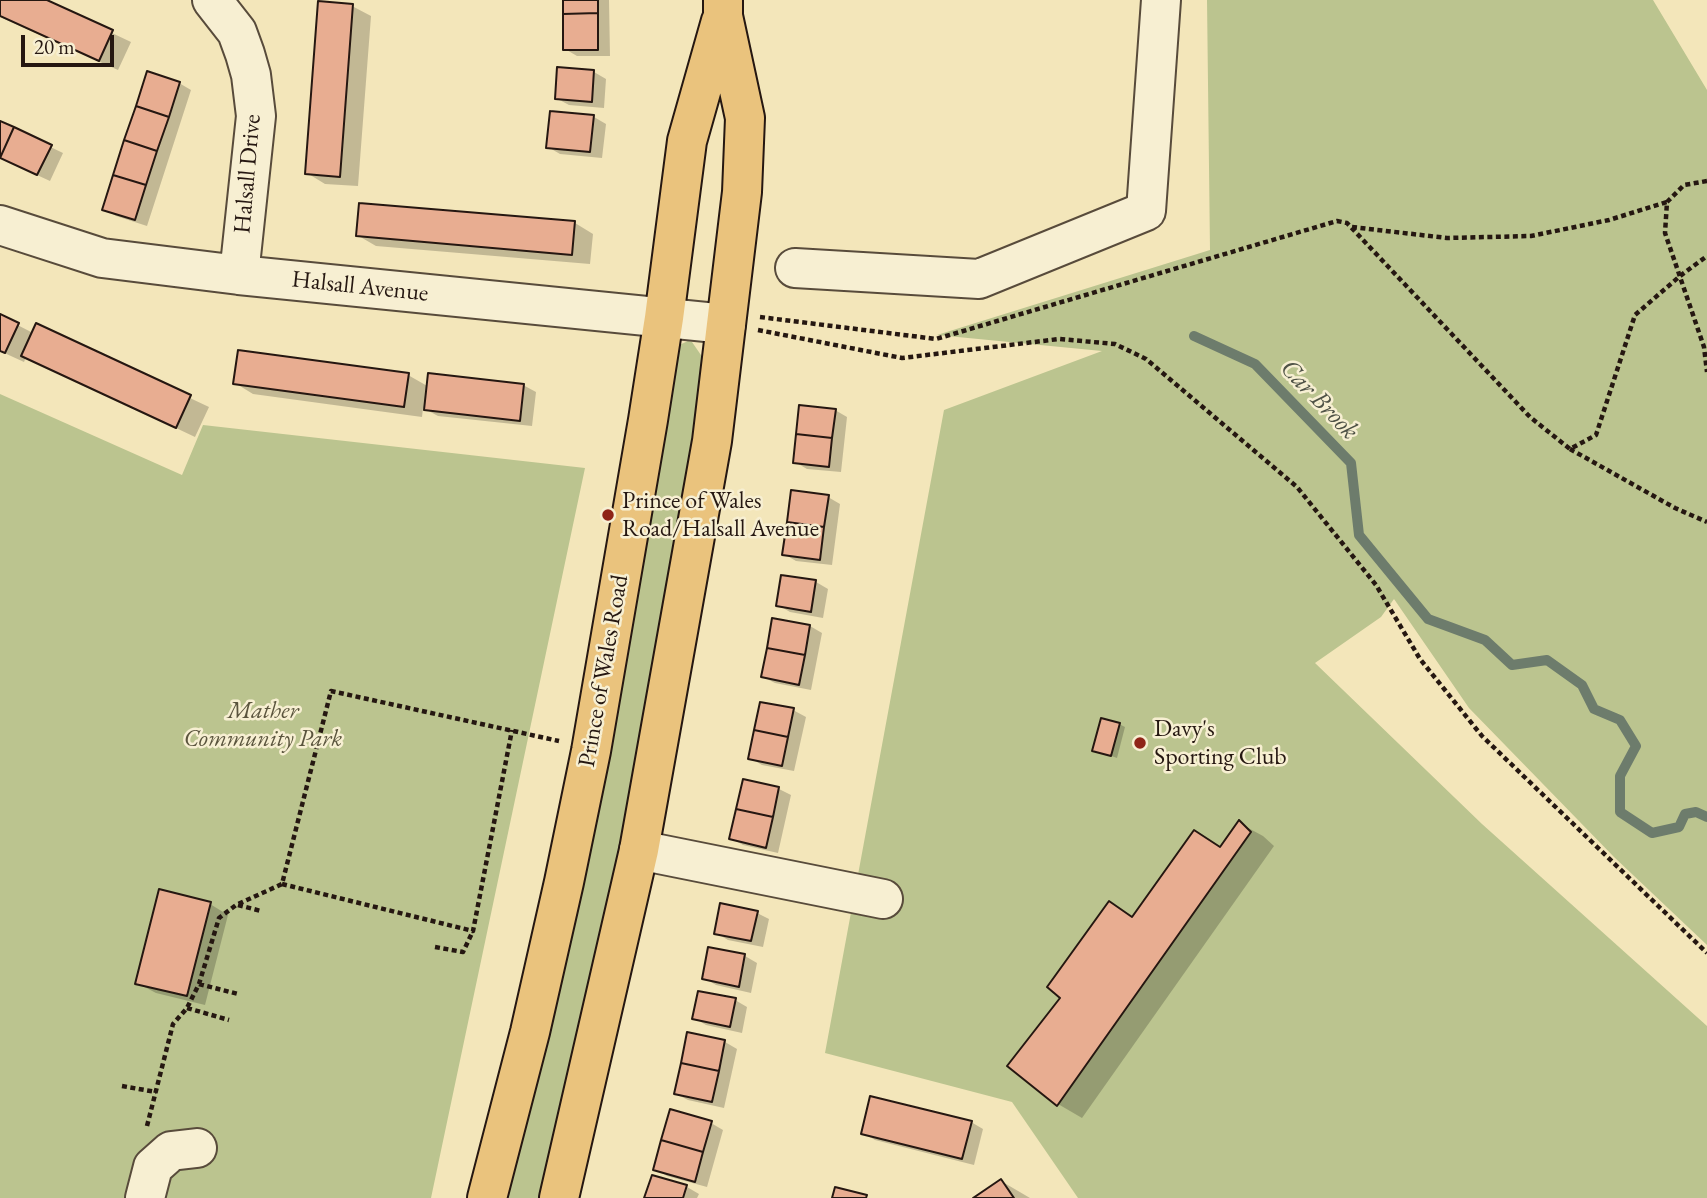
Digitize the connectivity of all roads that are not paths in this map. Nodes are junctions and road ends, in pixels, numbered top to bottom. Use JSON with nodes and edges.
{"nodes":[{"id":1,"x":212,"y":0,"type":"edge"},
{"id":2,"x":1161,"y":0,"type":"edge"},
{"id":3,"x":723,"y":8,"type":"edge"},
{"id":4,"x":0,"y":225,"type":"edge"},
{"id":5,"x":794,"y":268,"type":"dead end"},
{"id":6,"x":239,"y":275,"type":"junction"},
{"id":7,"x":664,"y":318,"type":"junction"},
{"id":8,"x":727,"y":319,"type":"junction"},
{"id":9,"x":639,"y":850,"type":"junction"},
{"id":10,"x":883,"y":899,"type":"dead end"},
{"id":11,"x":197,"y":1148,"type":"dead end"},
{"id":12,"x":145,"y":1198,"type":"edge"},
{"id":13,"x":487,"y":1198,"type":"edge"},
{"id":14,"x":559,"y":1198,"type":"edge"}],
"edges":[{"from":1,"to":6,"type":"street","name":"Halsall Drive"},
{"from":2,"to":5,"type":"street"},
{"from":3,"to":7,"type":"highway","name":"Prince of Wales Road"},
{"from":3,"to":8,"type":"highway","name":"Prince of Wales Road"},
{"from":4,"to":6,"type":"street","name":"Halsall Avenue"},
{"from":6,"to":7,"type":"street","name":"Halsall Avenue"},
{"from":7,"to":8,"type":"street","name":"Halsall Avenue"},
{"from":7,"to":13,"type":"highway","name":"Prince of Wales Road"},
{"from":8,"to":9,"type":"highway","name":"Prince of Wales Road"},
{"from":9,"to":10,"type":"street"},
{"from":9,"to":14,"type":"highway","name":"Prince of Wales Road"},
{"from":11,"to":12,"type":"street"}]}
